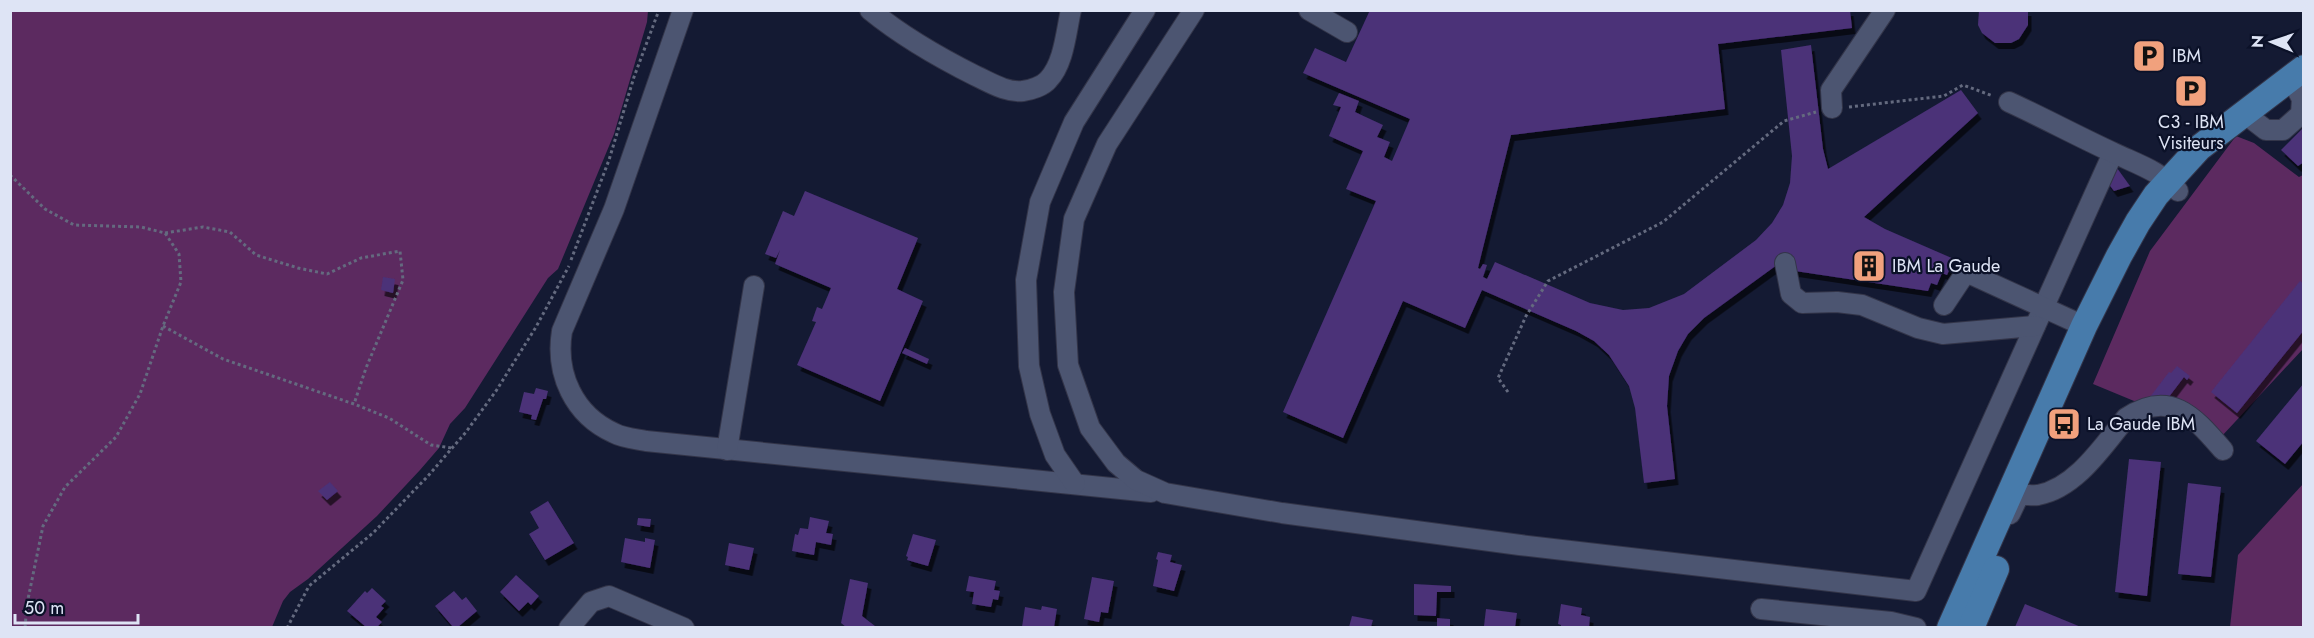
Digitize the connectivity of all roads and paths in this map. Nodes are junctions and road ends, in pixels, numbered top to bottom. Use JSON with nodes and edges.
{"nodes":[{"id":1,"x":659,"y":10,"type":"edge"},
{"id":2,"x":683,"y":10,"type":"edge"},
{"id":3,"x":870,"y":10,"type":"edge"},
{"id":4,"x":1071,"y":10,"type":"edge"},
{"id":5,"x":1145,"y":10,"type":"edge"},
{"id":6,"x":1194,"y":10,"type":"edge"},
{"id":7,"x":1309,"y":10,"type":"edge"},
{"id":8,"x":1885,"y":10,"type":"edge"},
{"id":9,"x":1347,"y":32,"type":"dead end"},
{"id":10,"x":2297,"y":73,"type":"edge"},
{"id":11,"x":2009,"y":102,"type":"joint"},
{"id":12,"x":1832,"y":108,"type":"junction"},
{"id":13,"x":2240,"y":116,"type":"junction"},
{"id":14,"x":2113,"y":153,"type":"junction"},
{"id":15,"x":10,"y":175,"type":"edge"},
{"id":16,"x":2174,"y":186,"type":"junction"},
{"id":17,"x":165,"y":233,"type":"junction"},
{"id":18,"x":1785,"y":263,"type":"dead end"},
{"id":19,"x":754,"y":286,"type":"dead end"},
{"id":20,"x":1944,"y":305,"type":"dead end"},
{"id":21,"x":2039,"y":317,"type":"junction"},
{"id":22,"x":163,"y":326,"type":"junction"},
{"id":23,"x":2084,"y":326,"type":"junction"},
{"id":24,"x":1508,"y":392,"type":"dead end"},
{"id":25,"x":354,"y":404,"type":"junction"},
{"id":26,"x":2037,"y":432,"type":"junction"},
{"id":27,"x":453,"y":448,"type":"junction"},
{"id":28,"x":727,"y":450,"type":"junction"},
{"id":29,"x":2223,"y":450,"type":"dead end"},
{"id":30,"x":1075,"y":484,"type":"junction"},
{"id":31,"x":1165,"y":493,"type":"junction"},
{"id":32,"x":2026,"y":494,"type":"junction"},
{"id":33,"x":1985,"y":552,"type":"junction"},
{"id":34,"x":1761,"y":609,"type":"dead end"},
{"id":35,"x":25,"y":627,"type":"edge"},
{"id":36,"x":287,"y":627,"type":"edge"},
{"id":37,"x":569,"y":627,"type":"edge"},
{"id":38,"x":684,"y":627,"type":"edge"},
{"id":39,"x":1916,"y":627,"type":"edge"},
{"id":40,"x":1950,"y":627,"type":"edge"},
{"id":41,"x":1971,"y":627,"type":"edge"}],
"edges":[{"from":1,"to":27,"type":"path"},
{"from":2,"to":28,"type":"street"},
{"from":3,"to":4,"type":"street"},
{"from":5,"to":30,"type":"street"},
{"from":6,"to":31,"type":"street"},
{"from":7,"to":9,"type":"street"},
{"from":8,"to":12,"type":"street"},
{"from":10,"to":13,"type":"main road"},
{"from":10,"to":13,"type":"street"},
{"from":11,"to":12,"type":"path"},
{"from":11,"to":14,"type":"street"},
{"from":12,"to":24,"type":"path"},
{"from":13,"to":16,"type":"main road"},
{"from":14,"to":16,"type":"street"},
{"from":14,"to":21,"type":"street"},
{"from":15,"to":17,"type":"path"},
{"from":16,"to":23,"type":"main road"},
{"from":16,"to":32,"type":"main road"},
{"from":17,"to":22,"type":"path"},
{"from":17,"to":25,"type":"path"},
{"from":18,"to":21,"type":"street"},
{"from":19,"to":28,"type":"street"},
{"from":20,"to":21,"type":"street"},
{"from":21,"to":23,"type":"street"},
{"from":21,"to":31,"type":"street"},
{"from":22,"to":25,"type":"path"},
{"from":22,"to":35,"type":"path"},
{"from":23,"to":26,"type":"main road"},
{"from":25,"to":27,"type":"path"},
{"from":26,"to":32,"type":"street"},
{"from":26,"to":33,"type":"main road"},
{"from":27,"to":36,"type":"path"},
{"from":28,"to":30,"type":"street"},
{"from":29,"to":32,"type":"street"},
{"from":30,"to":31,"type":"street"},
{"from":32,"to":33,"type":"street"},
{"from":32,"to":41,"type":"main road"},
{"from":33,"to":40,"type":"main road"},
{"from":34,"to":39,"type":"street"},
{"from":37,"to":38,"type":"street"}]}
